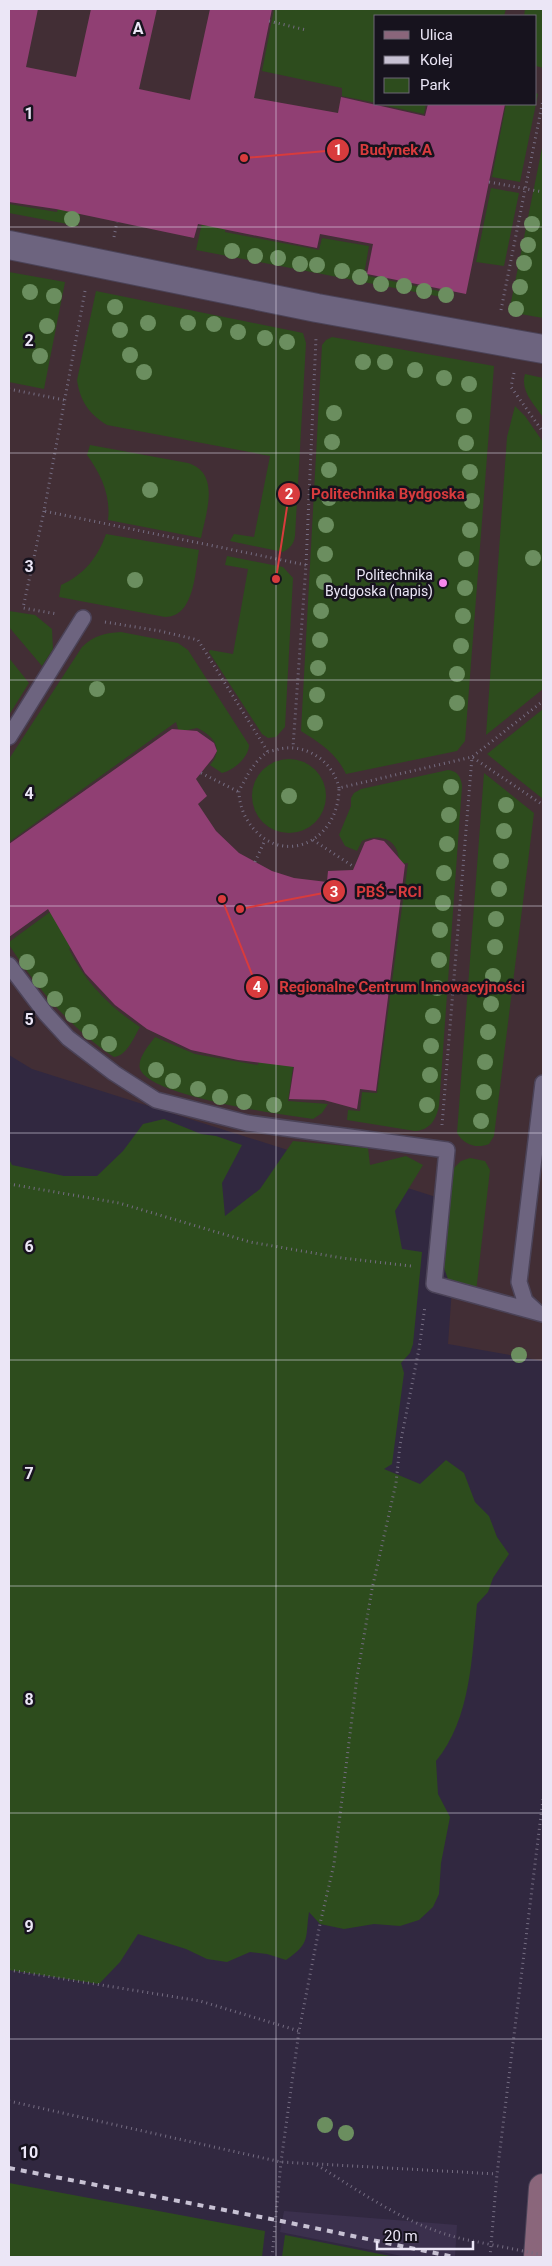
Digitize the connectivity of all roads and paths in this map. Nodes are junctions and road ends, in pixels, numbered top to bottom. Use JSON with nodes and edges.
{"nodes":[{"id":1,"x":269,"y":21,"type":"dead end"},
{"id":2,"x":306,"y":30,"type":"dead end"},
{"id":3,"x":543,"y":100,"type":"edge"},
{"id":4,"x":489,"y":182,"type":"dead end"},
{"id":5,"x":526,"y":188,"type":"junction"},
{"id":6,"x":543,"y":192,"type":"edge"},
{"id":7,"x":117,"y":222,"type":"dead end"},
{"id":8,"x":113,"y":240,"type":"dead end"},
{"id":9,"x":9,"y":246,"type":"edge"},
{"id":10,"x":90,"y":262,"type":"junction"},
{"id":11,"x":317,"y":308,"type":"junction"},
{"id":12,"x":498,"y":341,"type":"junction"},
{"id":13,"x":543,"y":349,"type":"edge"},
{"id":14,"x":511,"y":387,"type":"dead end"},
{"id":15,"x":9,"y":389,"type":"edge"},
{"id":16,"x":64,"y":400,"type":"junction"},
{"id":17,"x":543,"y":432,"type":"edge"},
{"id":18,"x":306,"y":564,"type":"junction"},
{"id":19,"x":83,"y":618,"type":"dead end"},
{"id":20,"x":198,"y":640,"type":"dead end"},
{"id":21,"x":543,"y":701,"type":"edge"},
{"id":22,"x":9,"y":737,"type":"edge"},
{"id":23,"x":293,"y":747,"type":"junction"},
{"id":24,"x":268,"y":752,"type":"junction"},
{"id":25,"x":472,"y":757,"type":"junction"},
{"id":26,"x":201,"y":773,"type":"dead end"},
{"id":27,"x":339,"y":788,"type":"junction"},
{"id":28,"x":239,"y":792,"type":"junction"},
{"id":29,"x":543,"y":805,"type":"edge"},
{"id":30,"x":265,"y":840,"type":"junction"},
{"id":31,"x":313,"y":840,"type":"junction"},
{"id":32,"x":255,"y":862,"type":"dead end"},
{"id":33,"x":354,"y":867,"type":"dead end"},
{"id":34,"x":9,"y":965,"type":"edge"},
{"id":35,"x":543,"y":1083,"type":"edge"},
{"id":36,"x":440,"y":1149,"type":"junction"},
{"id":37,"x":9,"y":1184,"type":"edge"},
{"id":38,"x":419,"y":1266,"type":"dead end"},
{"id":39,"x":425,"y":1305,"type":"dead end"},
{"id":40,"x":541,"y":1313,"type":"edge"},
{"id":41,"x":543,"y":1799,"type":"edge"},
{"id":42,"x":9,"y":1970,"type":"edge"},
{"id":43,"x":299,"y":2031,"type":"junction"},
{"id":44,"x":9,"y":2101,"type":"edge"},
{"id":45,"x":281,"y":2162,"type":"junction"},
{"id":46,"x":316,"y":2164,"type":"junction"},
{"id":47,"x":497,"y":2174,"type":"junction"},
{"id":48,"x":543,"y":2188,"type":"edge"},
{"id":49,"x":543,"y":2255,"type":"edge"},
{"id":50,"x":272,"y":2257,"type":"edge"},
{"id":51,"x":490,"y":2257,"type":"edge"},
{"id":52,"x":538,"y":2257,"type":"edge"}],
"edges":[{"from":1,"to":2,"type":"path"},
{"from":3,"to":5,"type":"path"},
{"from":4,"to":5,"type":"path"},
{"from":5,"to":6,"type":"path"},
{"from":5,"to":12,"type":"path"},
{"from":7,"to":8,"type":"path"},
{"from":9,"to":10,"type":"street"},
{"from":10,"to":11,"type":"street"},
{"from":10,"to":16,"type":"path"},
{"from":11,"to":12,"type":"street"},
{"from":11,"to":18,"type":"path"},
{"from":12,"to":13,"type":"street"},
{"from":14,"to":17,"type":"path"},
{"from":15,"to":16,"type":"path"},
{"from":16,"to":18,"type":"path"},
{"from":18,"to":23,"type":"path"},
{"from":19,"to":22,"type":"lane"},
{"from":20,"to":24,"type":"path"},
{"from":21,"to":25,"type":"path"},
{"from":23,"to":24,"type":"path"},
{"from":23,"to":27,"type":"path"},
{"from":24,"to":28,"type":"path"},
{"from":25,"to":27,"type":"path"},
{"from":25,"to":29,"type":"path"},
{"from":25,"to":36,"type":"path"},
{"from":26,"to":28,"type":"path"},
{"from":27,"to":31,"type":"path"},
{"from":28,"to":30,"type":"path"},
{"from":30,"to":31,"type":"path"},
{"from":30,"to":32,"type":"path"},
{"from":31,"to":33,"type":"path"},
{"from":34,"to":36,"type":"lane"},
{"from":35,"to":40,"type":"lane"},
{"from":36,"to":40,"type":"lane"},
{"from":37,"to":38,"type":"path"},
{"from":39,"to":43,"type":"path"},
{"from":41,"to":47,"type":"path"},
{"from":42,"to":43,"type":"path"},
{"from":43,"to":45,"type":"path"},
{"from":44,"to":45,"type":"path"},
{"from":45,"to":46,"type":"path"},
{"from":45,"to":50,"type":"path"},
{"from":46,"to":47,"type":"path"},
{"from":46,"to":49,"type":"path","bridge":true},
{"from":47,"to":51,"type":"path"},
{"from":48,"to":52,"type":"street"}]}
